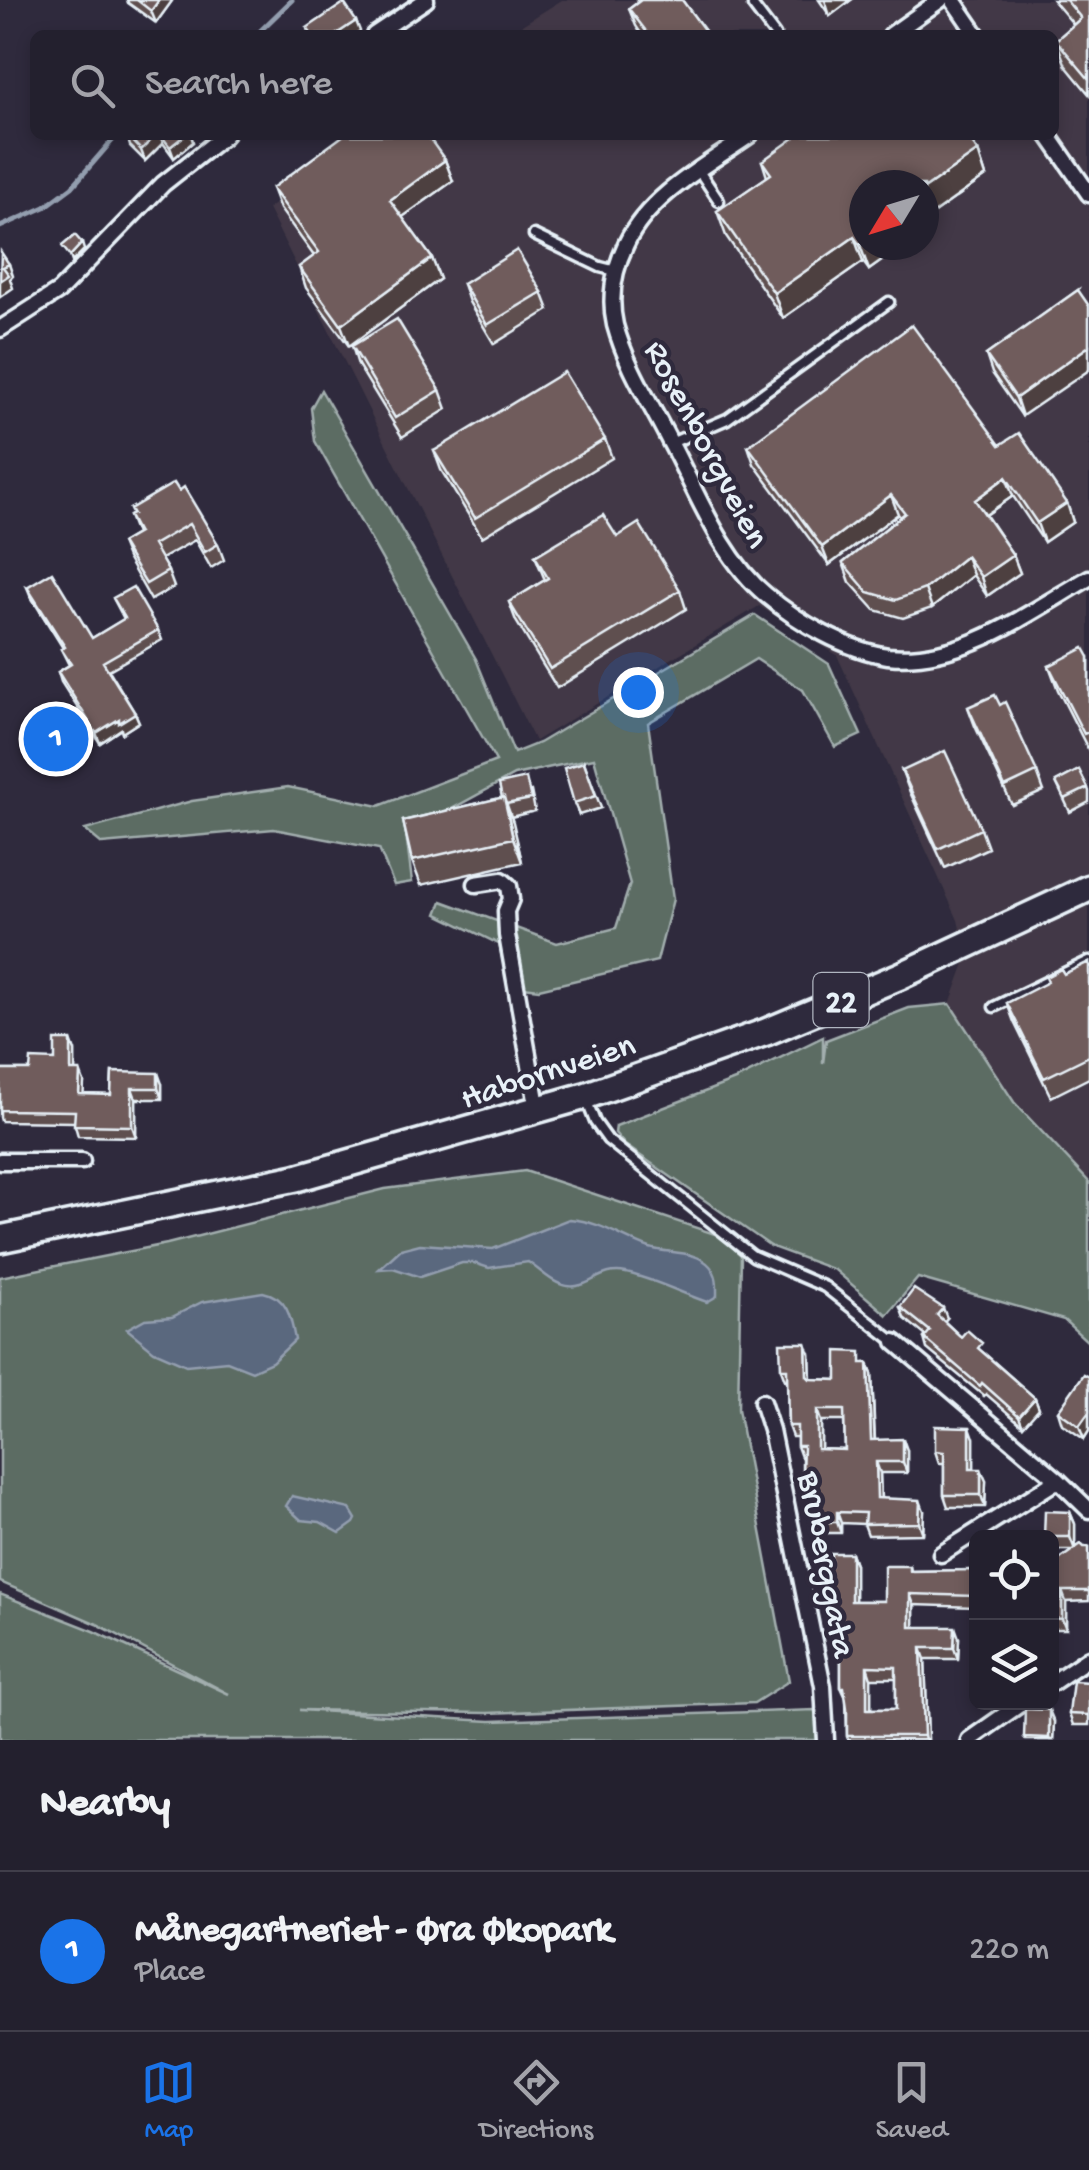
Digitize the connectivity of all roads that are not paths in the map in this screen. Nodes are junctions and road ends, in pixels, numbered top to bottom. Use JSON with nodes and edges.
{"nodes":[{"id":1,"x":426,"y":0,"type":"edge"},
{"id":2,"x":940,"y":0,"type":"edge"},
{"id":3,"x":953,"y":0,"type":"edge"},
{"id":4,"x":753,"y":6,"type":"dead end"},
{"id":5,"x":381,"y":30,"type":"edge"},
{"id":6,"x":771,"y":30,"type":"edge"},
{"id":7,"x":898,"y":30,"type":"edge"},
{"id":8,"x":974,"y":30,"type":"edge"},
{"id":9,"x":219,"y":140,"type":"edge"},
{"id":10,"x":743,"y":140,"type":"edge"},
{"id":11,"x":1051,"y":140,"type":"edge"},
{"id":12,"x":699,"y":171,"type":"junction"},
{"id":13,"x":1089,"y":194,"type":"edge"},
{"id":14,"x":719,"y":201,"type":"dead end"},
{"id":15,"x":534,"y":236,"type":"dead end"},
{"id":16,"x":616,"y":271,"type":"junction"},
{"id":17,"x":890,"y":302,"type":"dead end"},
{"id":18,"x":0,"y":328,"type":"edge"},
{"id":19,"x":671,"y":443,"type":"junction"},
{"id":20,"x":1089,"y":578,"type":"edge"},
{"id":21,"x":476,"y":884,"type":"dead end"},
{"id":22,"x":1089,"y":888,"type":"edge"},
{"id":23,"x":1089,"y":961,"type":"edge"},
{"id":24,"x":994,"y":1007,"type":"dead end"},
{"id":25,"x":585,"y":1096,"type":"junction"},
{"id":26,"x":538,"y":1111,"type":"junction"},
{"id":27,"x":0,"y":1161,"type":"edge"},
{"id":28,"x":82,"y":1161,"type":"dead end"},
{"id":29,"x":0,"y":1240,"type":"edge"},
{"id":30,"x":895,"y":1342,"type":"joint"},
{"id":31,"x":762,"y":1402,"type":"dead end"},
{"id":32,"x":1058,"y":1480,"type":"junction"},
{"id":33,"x":1089,"y":1510,"type":"edge"},
{"id":34,"x":940,"y":1554,"type":"dead end"},
{"id":35,"x":1089,"y":1658,"type":"edge"},
{"id":36,"x":1059,"y":1678,"type":"edge"},
{"id":37,"x":1012,"y":1710,"type":"edge"},
{"id":38,"x":826,"y":1740,"type":"edge"},
{"id":39,"x":968,"y":1740,"type":"edge"}],
"edges":[{"from":1,"to":5,"type":"street"},
{"from":2,"to":7,"type":"street"},
{"from":3,"to":8,"type":"street"},
{"from":4,"to":6,"type":"lane"},
{"from":9,"to":18,"type":"street"},
{"from":10,"to":12,"type":"street","name":"Rosenborgveien"},
{"from":11,"to":13,"type":"street"},
{"from":12,"to":14,"type":"lane"},
{"from":12,"to":16,"type":"street","name":"Rosenborgveien"},
{"from":15,"to":16,"type":"lane"},
{"from":16,"to":19,"type":"street","name":"Rosenborgveien"},
{"from":17,"to":19,"type":"lane"},
{"from":19,"to":20,"type":"street","name":"Rosenborgveien"},
{"from":21,"to":26,"type":"street"},
{"from":22,"to":25,"type":"highway","name":"Habornveien","number":"22"},
{"from":23,"to":24,"type":"lane"},
{"from":25,"to":26,"type":"highway","name":"Habornveien","number":"22"},
{"from":25,"to":30,"type":"lane"},
{"from":26,"to":29,"type":"highway","name":"Habornveien","number":"22"},
{"from":27,"to":28,"type":"street"},
{"from":30,"to":32,"type":"street"},
{"from":31,"to":38,"type":"street","name":"Bruberggata"},
{"from":32,"to":33,"type":"street"},
{"from":32,"to":34,"type":"street"},
{"from":35,"to":36,"type":"street"},
{"from":37,"to":39,"type":"street"}]}
